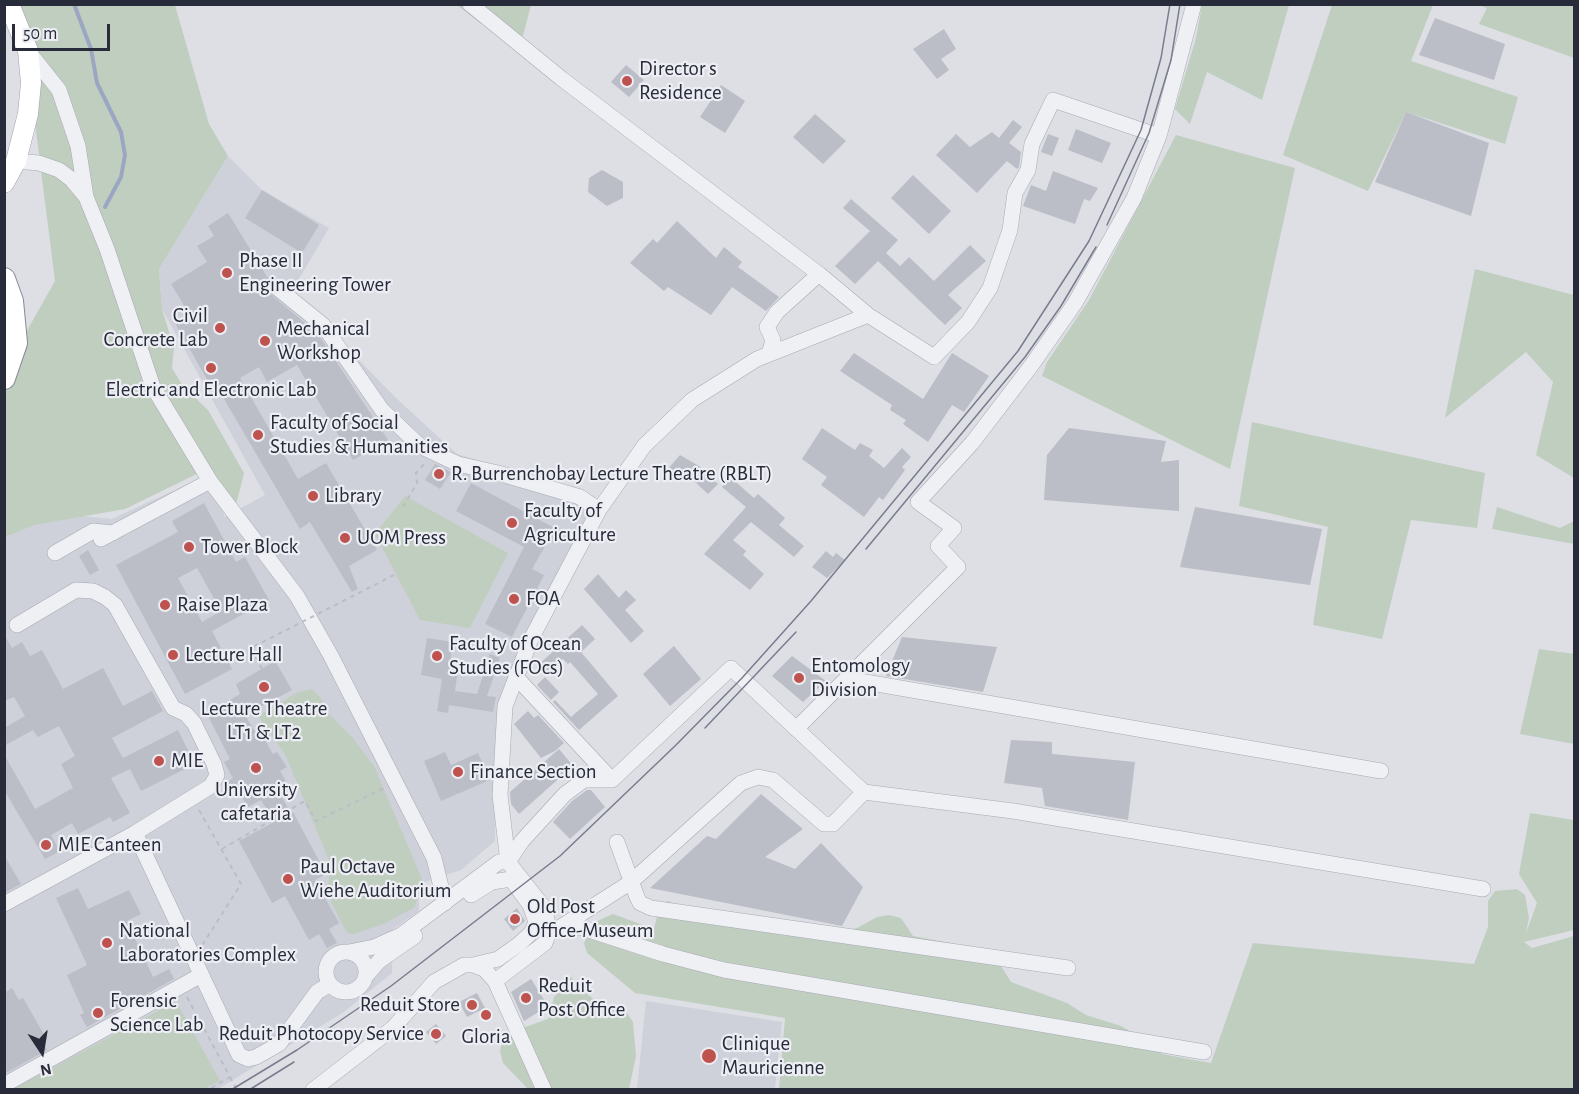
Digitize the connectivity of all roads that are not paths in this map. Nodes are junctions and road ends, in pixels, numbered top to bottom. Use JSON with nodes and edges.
{"nodes":[{"id":1,"x":9,"y":4,"type":"edge"},
{"id":2,"x":470,"y":4,"type":"edge"},
{"id":3,"x":1194,"y":4,"type":"edge"},
{"id":4,"x":28,"y":51,"type":"junction"},
{"id":5,"x":1159,"y":136,"type":"junction"},
{"id":6,"x":16,"y":161,"type":"junction"},
{"id":7,"x":4,"y":183,"type":"edge"},
{"id":8,"x":86,"y":197,"type":"junction"},
{"id":9,"x":819,"y":274,"type":"junction"},
{"id":10,"x":4,"y":279,"type":"edge"},
{"id":11,"x":276,"y":287,"type":"dead end"},
{"id":12,"x":868,"y":315,"type":"junction"},
{"id":13,"x":770,"y":354,"type":"junction"},
{"id":14,"x":4,"y":378,"type":"edge"},
{"id":15,"x":210,"y":481,"type":"junction"},
{"id":16,"x":599,"y":510,"type":"junction"},
{"id":17,"x":60,"y":550,"type":"dead end"},
{"id":18,"x":17,"y":625,"type":"dead end"},
{"id":19,"x":516,"y":677,"type":"junction"},
{"id":20,"x":848,"y":679,"type":"junction"},
{"id":21,"x":796,"y":729,"type":"junction"},
{"id":22,"x":1381,"y":771,"type":"dead end"},
{"id":23,"x":612,"y":780,"type":"junction"},
{"id":24,"x":864,"y":792,"type":"junction"},
{"id":25,"x":135,"y":833,"type":"junction"},
{"id":26,"x":617,"y":842,"type":"dead end"},
{"id":27,"x":508,"y":862,"type":"junction"},
{"id":28,"x":439,"y":874,"type":"junction"},
{"id":29,"x":631,"y":882,"type":"junction"},
{"id":30,"x":1483,"y":888,"type":"dead end"},
{"id":31,"x":446,"y":903,"type":"junction"},
{"id":32,"x":4,"y":904,"type":"edge"},
{"id":33,"x":422,"y":922,"type":"junction"},
{"id":34,"x":554,"y":930,"type":"junction"},
{"id":35,"x":349,"y":952,"type":"junction"},
{"id":36,"x":473,"y":964,"type":"junction"},
{"id":37,"x":1068,"y":968,"type":"dead end"},
{"id":38,"x":201,"y":975,"type":"junction"},
{"id":39,"x":366,"y":976,"type":"junction"},
{"id":40,"x":495,"y":981,"type":"junction"},
{"id":41,"x":330,"y":984,"type":"junction"},
{"id":42,"x":1204,"y":1052,"type":"dead end"},
{"id":43,"x":4,"y":1086,"type":"edge"},
{"id":44,"x":313,"y":1089,"type":"edge"},
{"id":45,"x":544,"y":1089,"type":"edge"}],
"edges":[{"from":1,"to":4,"type":"main road"},
{"from":2,"to":9,"type":"street"},
{"from":3,"to":5,"type":"street"},
{"from":4,"to":6,"type":"main road"},
{"from":4,"to":8,"type":"street"},
{"from":5,"to":12,"type":"street"},
{"from":5,"to":20,"type":"street"},
{"from":6,"to":7,"type":"main road"},
{"from":6,"to":8,"type":"street"},
{"from":8,"to":15,"type":"street"},
{"from":9,"to":12,"type":"street"},
{"from":9,"to":13,"type":"street"},
{"from":10,"to":14,"type":"highway"},
{"from":11,"to":16,"type":"street"},
{"from":12,"to":13,"type":"street"},
{"from":13,"to":16,"type":"street"},
{"from":15,"to":17,"type":"street"},
{"from":15,"to":28,"type":"street"},
{"from":16,"to":19,"type":"street"},
{"from":18,"to":25,"type":"street"},
{"from":19,"to":23,"type":"street"},
{"from":19,"to":27,"type":"street"},
{"from":20,"to":21,"type":"street"},
{"from":20,"to":22,"type":"street"},
{"from":21,"to":23,"type":"street"},
{"from":21,"to":24,"type":"street"},
{"from":23,"to":27,"type":"street"},
{"from":24,"to":29,"type":"street"},
{"from":24,"to":30,"type":"street"},
{"from":25,"to":32,"type":"street"},
{"from":25,"to":38,"type":"street"},
{"from":26,"to":29,"type":"street"},
{"from":27,"to":31,"type":"street"},
{"from":27,"to":34,"type":"street"},
{"from":28,"to":31,"type":"street"},
{"from":28,"to":33,"type":"street"},
{"from":29,"to":34,"type":"street"},
{"from":29,"to":37,"type":"street"},
{"from":31,"to":33,"type":"street"},
{"from":33,"to":35,"type":"street"},
{"from":34,"to":40,"type":"street"},
{"from":34,"to":42,"type":"street"},
{"from":35,"to":39,"type":"street"},
{"from":35,"to":41,"type":"street"},
{"from":36,"to":39,"type":"street"},
{"from":36,"to":40,"type":"street"},
{"from":36,"to":44,"type":"street"},
{"from":38,"to":41,"type":"street"},
{"from":38,"to":43,"type":"street"},
{"from":39,"to":41,"type":"street"},
{"from":40,"to":45,"type":"street"}]}
